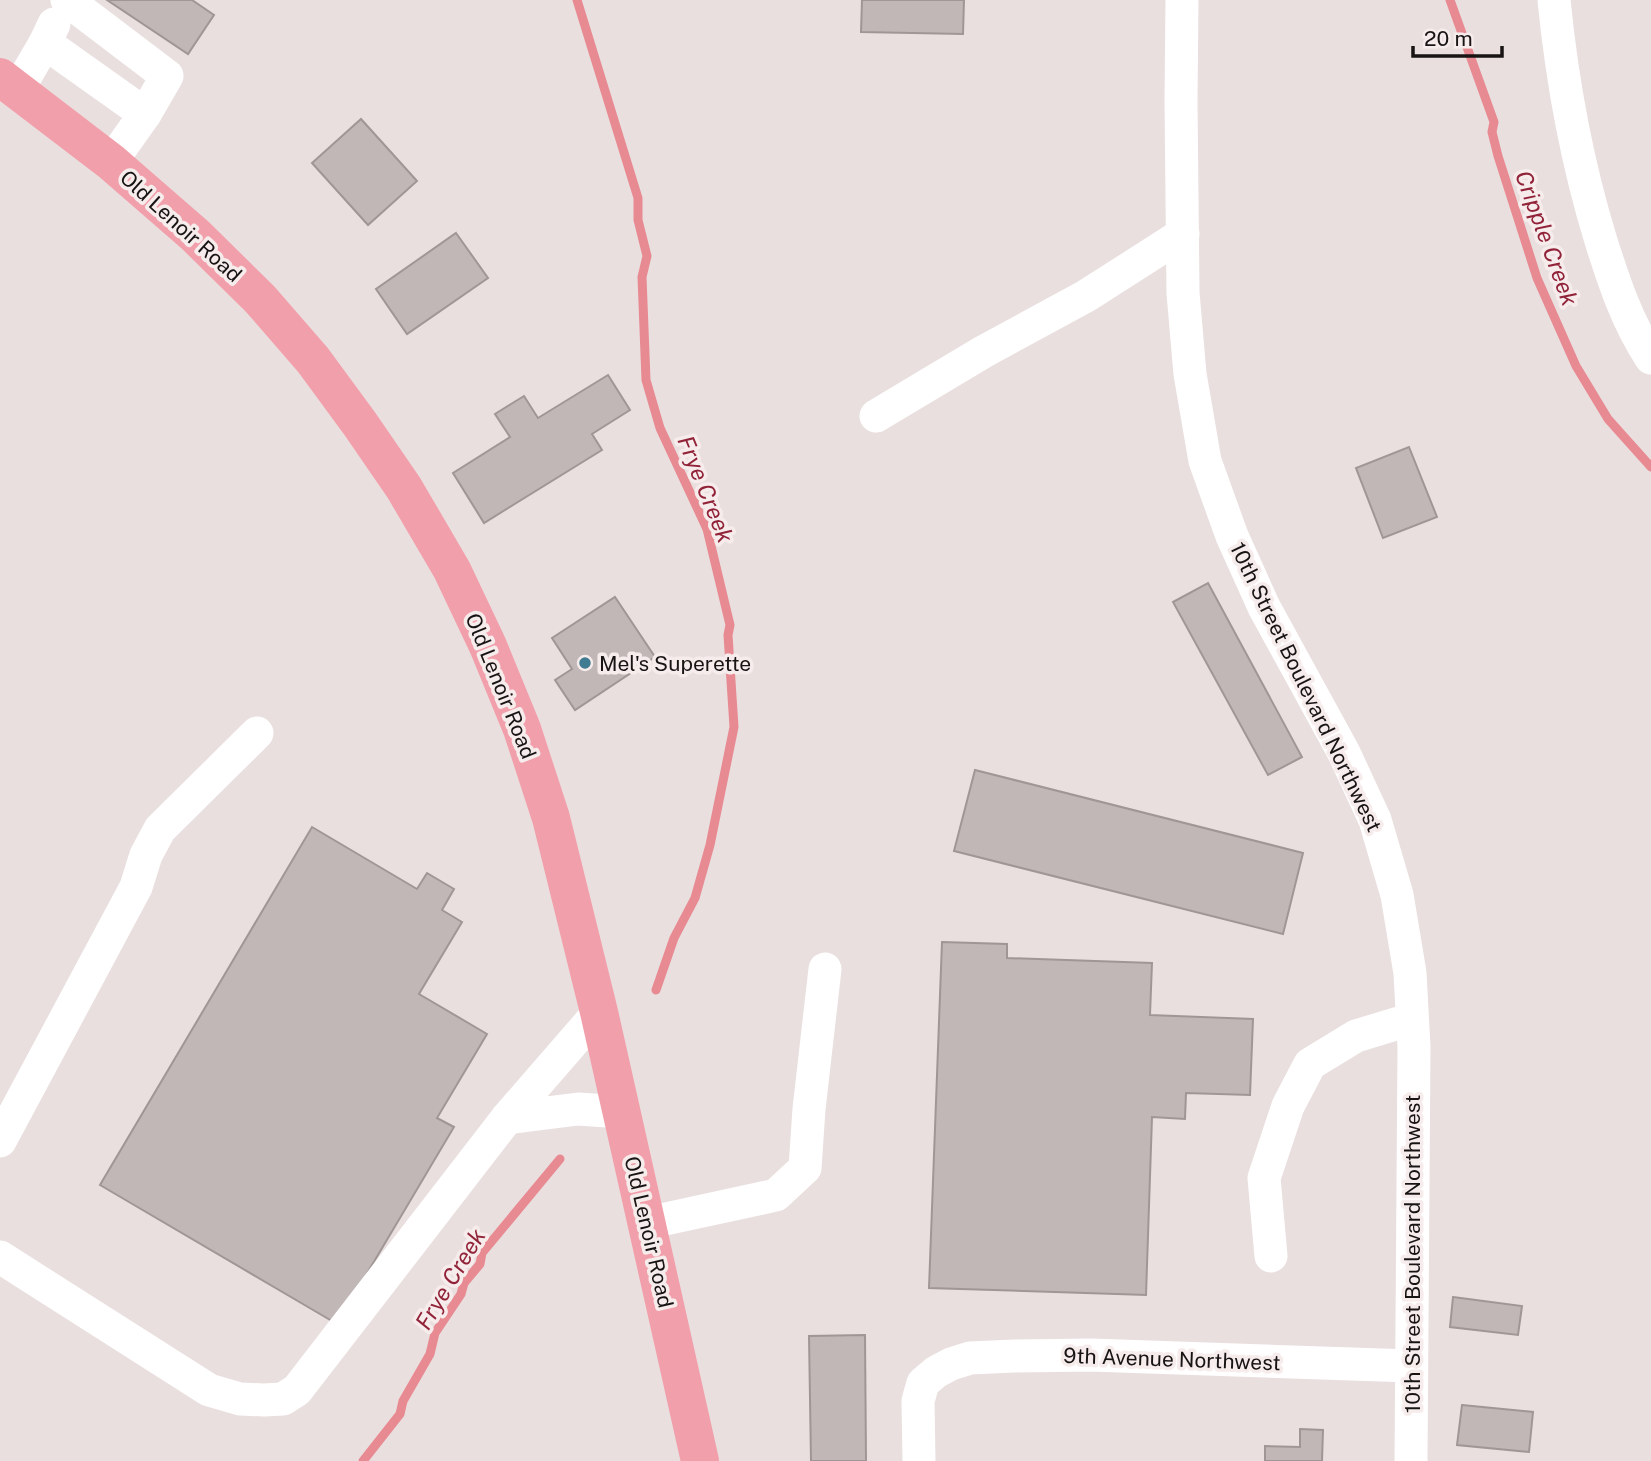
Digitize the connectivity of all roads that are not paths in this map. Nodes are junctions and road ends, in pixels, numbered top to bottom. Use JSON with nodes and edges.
{"nodes":[{"id":1,"x":66,"y":0,"type":"edge"},
{"id":2,"x":1182,"y":0,"type":"edge"},
{"id":3,"x":1554,"y":0,"type":"edge"},
{"id":4,"x":45,"y":43,"type":"junction"},
{"id":5,"x":8,"y":84,"type":"edge"},
{"id":6,"x":145,"y":114,"type":"junction"},
{"id":7,"x":111,"y":162,"type":"junction"},
{"id":8,"x":1183,"y":234,"type":"junction"},
{"id":9,"x":1651,"y":358,"type":"edge"},
{"id":10,"x":876,"y":415,"type":"dead end"},
{"id":11,"x":257,"y":733,"type":"dead end"},
{"id":12,"x":825,"y":969,"type":"dead end"},
{"id":13,"x":599,"y":1013,"type":"junction"},
{"id":14,"x":1412,"y":1019,"type":"junction"},
{"id":15,"x":622,"y":1112,"type":"junction"},
{"id":16,"x":507,"y":1118,"type":"junction"},
{"id":17,"x":0,"y":1141,"type":"edge"},
{"id":18,"x":646,"y":1223,"type":"junction"},
{"id":19,"x":1270,"y":1256,"type":"dead end"},
{"id":20,"x":0,"y":1257,"type":"edge"},
{"id":21,"x":1411,"y":1366,"type":"junction"},
{"id":22,"x":700,"y":1461,"type":"edge"},
{"id":23,"x":919,"y":1461,"type":"edge"},
{"id":24,"x":1411,"y":1461,"type":"edge"}],
"edges":[{"from":1,"to":4,"type":"street"},
{"from":1,"to":6,"type":"street"},
{"from":2,"to":8,"type":"street","name":"10th Street Boulevard Northwest"},
{"from":3,"to":9,"type":"street"},
{"from":4,"to":5,"type":"street"},
{"from":4,"to":6,"type":"street"},
{"from":5,"to":7,"type":"main road","name":"Old Lenoir Road"},
{"from":6,"to":7,"type":"street"},
{"from":7,"to":13,"type":"main road","name":"Old Lenoir Road"},
{"from":8,"to":10,"type":"street"},
{"from":8,"to":14,"type":"street","name":"10th Street Boulevard Northwest"},
{"from":11,"to":17,"type":"street"},
{"from":12,"to":18,"type":"street"},
{"from":13,"to":15,"type":"main road","name":"Old Lenoir Road"},
{"from":13,"to":16,"type":"street"},
{"from":14,"to":19,"type":"street"},
{"from":14,"to":21,"type":"street","name":"10th Street Boulevard Northwest"},
{"from":15,"to":16,"type":"street"},
{"from":15,"to":18,"type":"main road","name":"Old Lenoir Road"},
{"from":16,"to":20,"type":"street"},
{"from":18,"to":22,"type":"main road","name":"Old Lenoir Road"},
{"from":21,"to":23,"type":"street","name":"9th Avenue Northwest"},
{"from":21,"to":24,"type":"street","name":"10th Street Boulevard Northwest"}]}
